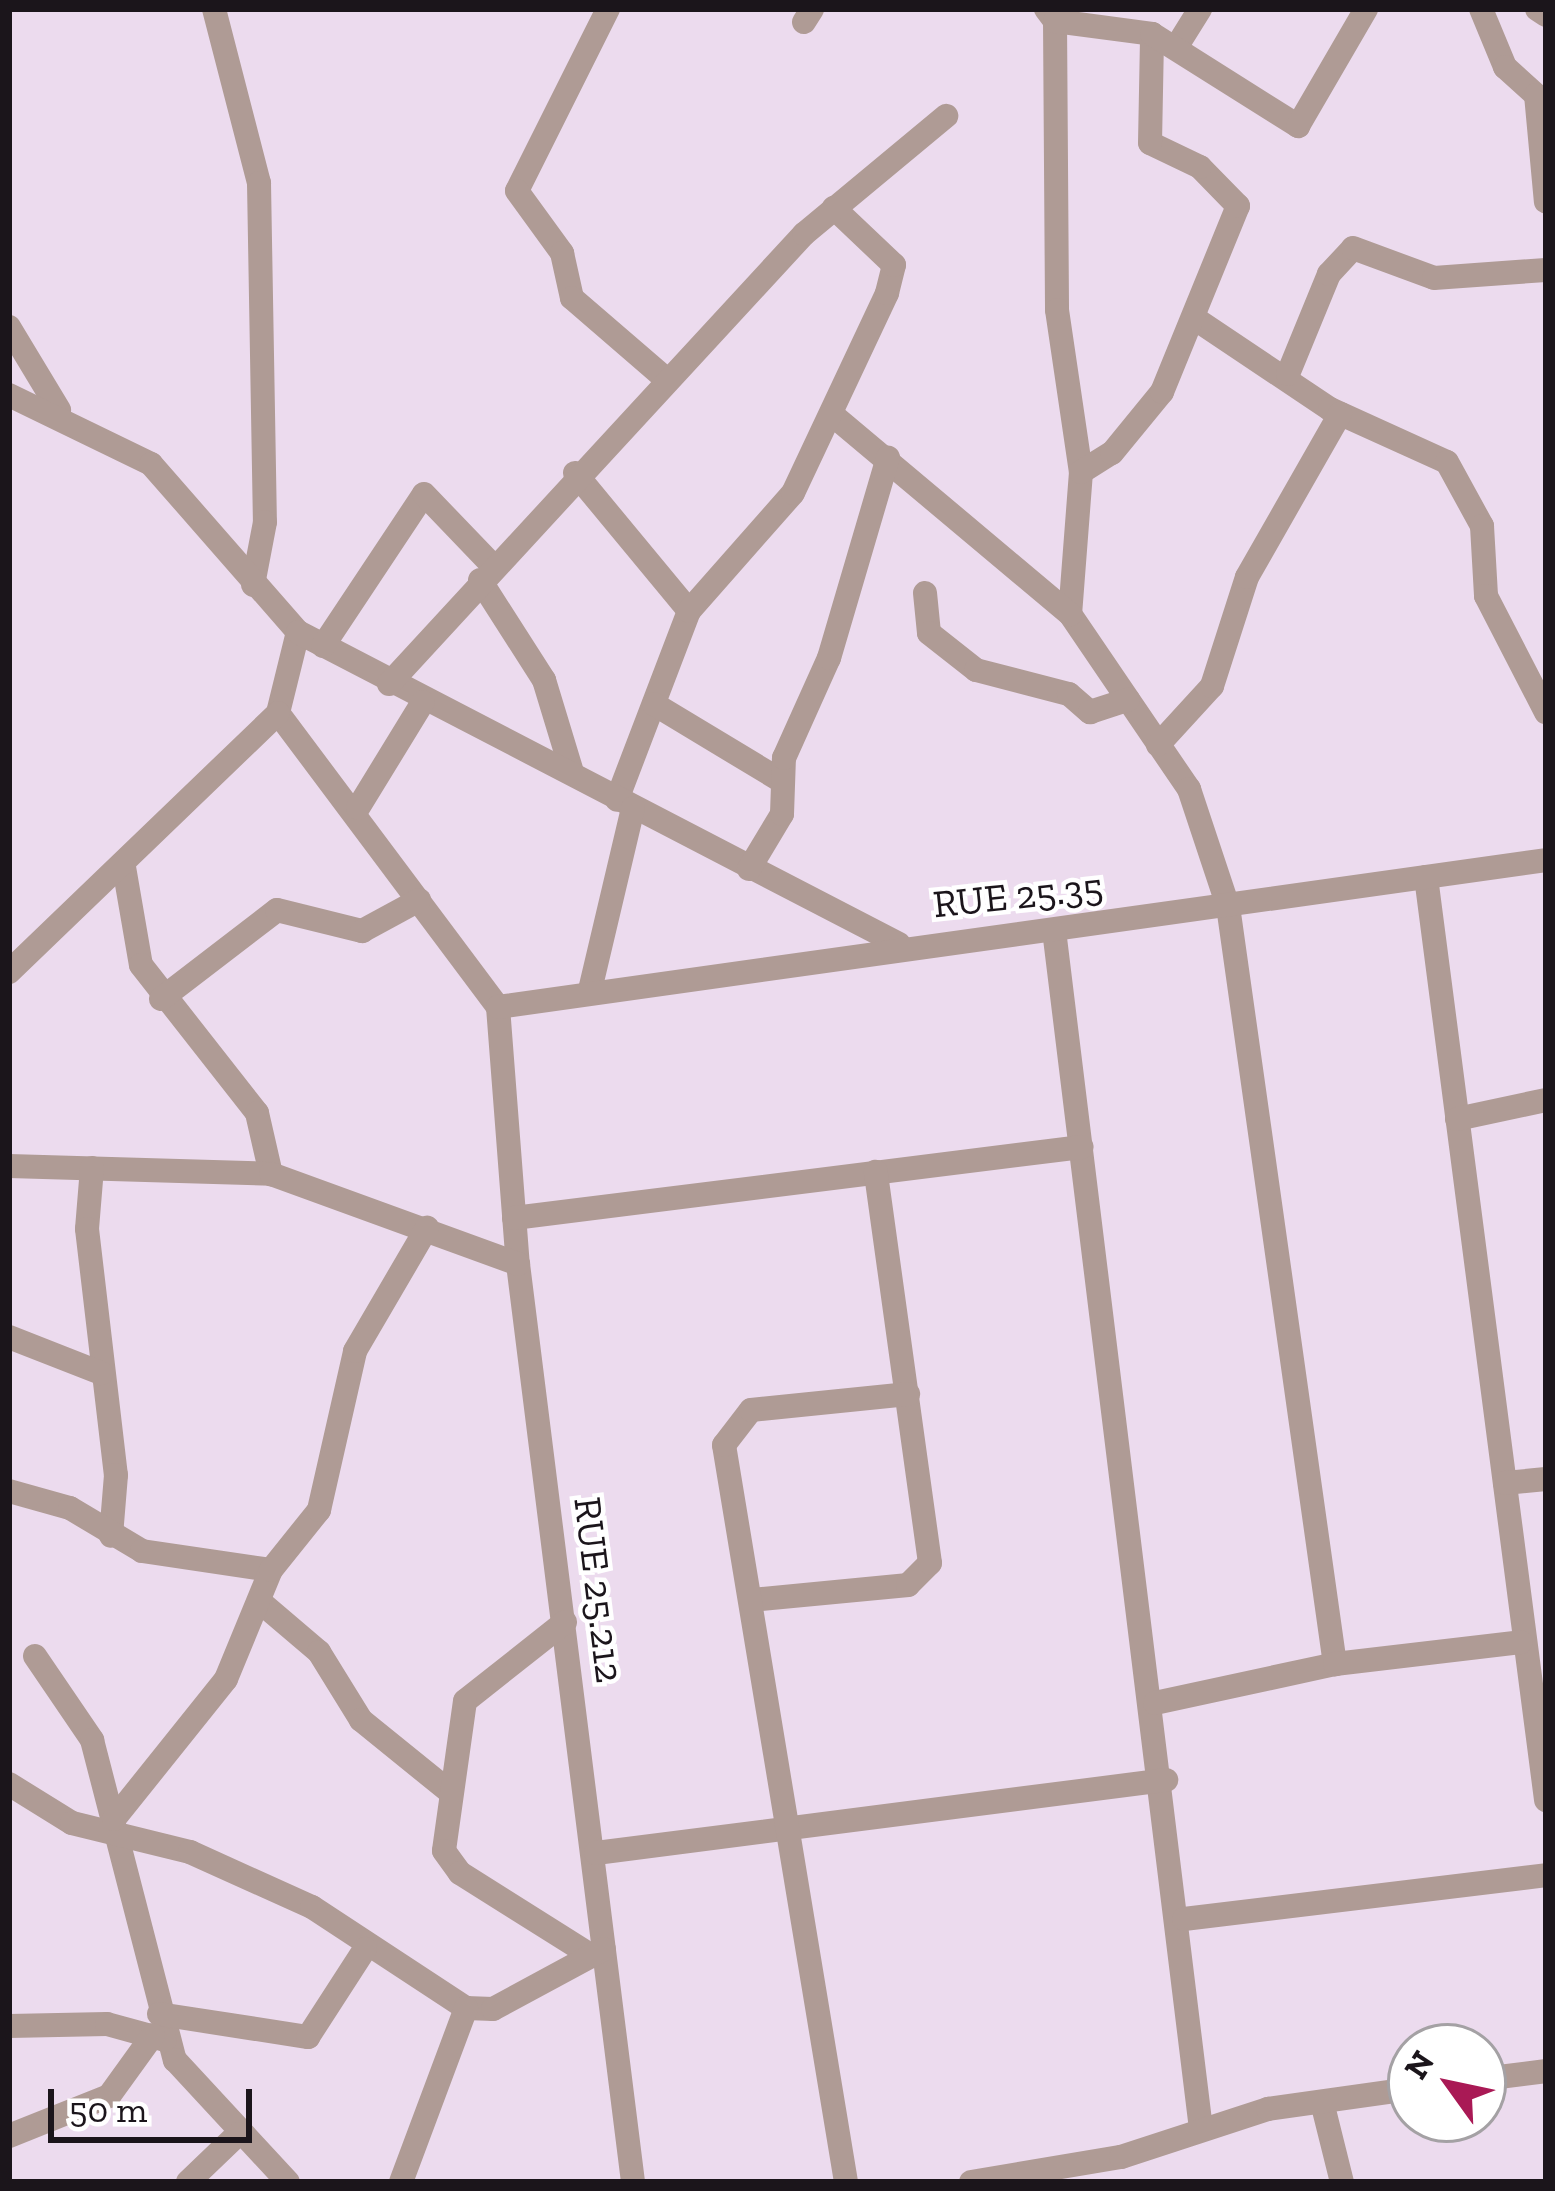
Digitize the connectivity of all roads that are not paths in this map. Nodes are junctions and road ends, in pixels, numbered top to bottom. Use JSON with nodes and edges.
{"nodes":[{"id":1,"x":214,"y":9,"type":"edge"},
{"id":2,"x":608,"y":9,"type":"edge"},
{"id":3,"x":1200,"y":9,"type":"edge"},
{"id":4,"x":1366,"y":9,"type":"edge"},
{"id":5,"x":1480,"y":9,"type":"edge"},
{"id":6,"x":1537,"y":9,"type":"edge"},
{"id":7,"x":1546,"y":14,"type":"edge"},
{"id":8,"x":1050,"y":15,"type":"edge"},
{"id":9,"x":1152,"y":34,"type":"junction"},
{"id":10,"x":1177,"y":46,"type":"junction"},
{"id":11,"x":946,"y":116,"type":"dead end"},
{"id":12,"x":1546,"y":202,"type":"edge"},
{"id":13,"x":834,"y":208,"type":"junction"},
{"id":14,"x":1546,"y":270,"type":"edge"},
{"id":15,"x":1197,"y":320,"type":"junction"},
{"id":16,"x":9,"y":327,"type":"edge"},
{"id":17,"x":1288,"y":374,"type":"junction"},
{"id":18,"x":667,"y":380,"type":"junction"},
{"id":19,"x":9,"y":395,"type":"edge"},
{"id":20,"x":60,"y":412,"type":"junction"},
{"id":21,"x":1340,"y":414,"type":"junction"},
{"id":22,"x":835,"y":417,"type":"junction"},
{"id":23,"x":888,"y":458,"type":"junction"},
{"id":24,"x":1081,"y":472,"type":"junction"},
{"id":25,"x":575,"y":473,"type":"junction"},
{"id":26,"x":486,"y":573,"type":"junction"},
{"id":27,"x":254,"y":585,"type":"junction"},
{"id":28,"x":925,"y":593,"type":"dead end"},
{"id":29,"x":689,"y":611,"type":"junction"},
{"id":30,"x":1070,"y":614,"type":"junction"},
{"id":31,"x":298,"y":632,"type":"junction"},
{"id":32,"x":323,"y":646,"type":"junction"},
{"id":33,"x":388,"y":684,"type":"junction"},
{"id":34,"x":1128,"y":700,"type":"junction"},
{"id":35,"x":423,"y":702,"type":"junction"},
{"id":36,"x":654,"y":704,"type":"junction"},
{"id":37,"x":1546,"y":712,"type":"edge"},
{"id":38,"x":278,"y":713,"type":"junction"},
{"id":39,"x":1159,"y":745,"type":"junction"},
{"id":40,"x":572,"y":770,"type":"junction"},
{"id":41,"x":780,"y":780,"type":"junction"},
{"id":42,"x":625,"y":804,"type":"junction"},
{"id":43,"x":358,"y":808,"type":"junction"},
{"id":44,"x":1546,"y":860,"type":"edge"},
{"id":45,"x":124,"y":867,"type":"junction"},
{"id":46,"x":749,"y":869,"type":"junction"},
{"id":47,"x":1426,"y":877,"type":"junction"},
{"id":48,"x":419,"y":900,"type":"junction"},
{"id":49,"x":1228,"y":906,"type":"junction"},
{"id":50,"x":1054,"y":930,"type":"junction"},
{"id":51,"x":899,"y":944,"type":"junction"},
{"id":52,"x":9,"y":972,"type":"edge"},
{"id":53,"x":590,"y":991,"type":"junction"},
{"id":54,"x":161,"y":999,"type":"junction"},
{"id":55,"x":498,"y":1007,"type":"junction"},
{"id":56,"x":1546,"y":1100,"type":"edge"},
{"id":57,"x":1457,"y":1119,"type":"junction"},
{"id":58,"x":1082,"y":1147,"type":"junction"},
{"id":59,"x":9,"y":1166,"type":"edge"},
{"id":60,"x":92,"y":1168,"type":"junction"},
{"id":61,"x":876,"y":1172,"type":"junction"},
{"id":62,"x":271,"y":1174,"type":"junction"},
{"id":63,"x":514,"y":1218,"type":"junction"},
{"id":64,"x":427,"y":1228,"type":"junction"},
{"id":65,"x":518,"y":1264,"type":"junction"},
{"id":66,"x":9,"y":1337,"type":"edge"},
{"id":67,"x":101,"y":1373,"type":"junction"},
{"id":68,"x":908,"y":1394,"type":"junction"},
{"id":69,"x":1546,"y":1479,"type":"edge"},
{"id":70,"x":1505,"y":1483,"type":"junction"},
{"id":71,"x":9,"y":1491,"type":"edge"},
{"id":72,"x":111,"y":1537,"type":"junction"},
{"id":73,"x":271,"y":1570,"type":"junction"},
{"id":74,"x":752,"y":1600,"type":"junction"},
{"id":75,"x":260,"y":1601,"type":"junction"},
{"id":76,"x":565,"y":1622,"type":"junction"},
{"id":77,"x":1521,"y":1642,"type":"junction"},
{"id":78,"x":34,"y":1656,"type":"dead end"},
{"id":79,"x":1335,"y":1664,"type":"junction"},
{"id":80,"x":1155,"y":1703,"type":"junction"},
{"id":81,"x":1542,"y":1733,"type":"edge"},
{"id":82,"x":1166,"y":1780,"type":"junction"},
{"id":83,"x":9,"y":1784,"type":"edge"},
{"id":84,"x":450,"y":1792,"type":"junction"},
{"id":85,"x":1546,"y":1800,"type":"edge"},
{"id":86,"x":117,"y":1826,"type":"junction"},
{"id":87,"x":786,"y":1827,"type":"junction"},
{"id":88,"x":596,"y":1853,"type":"junction"},
{"id":89,"x":1546,"y":1875,"type":"edge"},
{"id":90,"x":1184,"y":1919,"type":"junction"},
{"id":91,"x":365,"y":1949,"type":"junction"},
{"id":92,"x":596,"y":1951,"type":"junction"},
{"id":93,"x":466,"y":2008,"type":"junction"},
{"id":94,"x":9,"y":2026,"type":"edge"},
{"id":95,"x":160,"y":2030,"type":"junction"},
{"id":96,"x":1546,"y":2071,"type":"edge"},
{"id":97,"x":1507,"y":2076,"type":"edge"},
{"id":98,"x":1387,"y":2093,"type":"edge"},
{"id":99,"x":1322,"y":2102,"type":"junction"},
{"id":100,"x":1201,"y":2129,"type":"junction"},
{"id":101,"x":238,"y":2134,"type":"junction"},
{"id":102,"x":9,"y":2136,"type":"edge"},
{"id":103,"x":188,"y":2182,"type":"edge"},
{"id":104,"x":288,"y":2182,"type":"edge"},
{"id":105,"x":401,"y":2182,"type":"edge"},
{"id":106,"x":633,"y":2182,"type":"edge"},
{"id":107,"x":845,"y":2182,"type":"edge"},
{"id":108,"x":971,"y":2182,"type":"edge"},
{"id":109,"x":1342,"y":2182,"type":"edge"}],
"edges":[{"from":1,"to":27,"type":"street"},
{"from":2,"to":18,"type":"street"},
{"from":3,"to":10,"type":"street"},
{"from":4,"to":10,"type":"street"},
{"from":5,"to":12,"type":"street"},
{"from":6,"to":7,"type":"street"},
{"from":8,"to":9,"type":"street"},
{"from":8,"to":24,"type":"street"},
{"from":9,"to":10,"type":"street"},
{"from":9,"to":15,"type":"street"},
{"from":11,"to":13,"type":"street"},
{"from":13,"to":18,"type":"street"},
{"from":13,"to":22,"type":"street"},
{"from":14,"to":17,"type":"street"},
{"from":15,"to":17,"type":"street"},
{"from":15,"to":24,"type":"street"},
{"from":16,"to":20,"type":"street"},
{"from":17,"to":21,"type":"street"},
{"from":18,"to":25,"type":"street"},
{"from":19,"to":20,"type":"street"},
{"from":20,"to":27,"type":"street"},
{"from":21,"to":37,"type":"street"},
{"from":21,"to":39,"type":"street"},
{"from":22,"to":23,"type":"street"},
{"from":22,"to":29,"type":"street"},
{"from":23,"to":30,"type":"street"},
{"from":23,"to":41,"type":"street"},
{"from":24,"to":30,"type":"street"},
{"from":25,"to":26,"type":"street"},
{"from":25,"to":29,"type":"street"},
{"from":26,"to":32,"type":"street"},
{"from":26,"to":33,"type":"street"},
{"from":26,"to":40,"type":"street"},
{"from":27,"to":31,"type":"street"},
{"from":28,"to":34,"type":"street"},
{"from":29,"to":36,"type":"street"},
{"from":30,"to":34,"type":"street"},
{"from":31,"to":32,"type":"street"},
{"from":31,"to":38,"type":"street"},
{"from":32,"to":33,"type":"street"},
{"from":33,"to":35,"type":"street"},
{"from":34,"to":39,"type":"street"},
{"from":35,"to":40,"type":"street"},
{"from":35,"to":43,"type":"street"},
{"from":36,"to":41,"type":"street"},
{"from":36,"to":42,"type":"street"},
{"from":38,"to":43,"type":"street"},
{"from":38,"to":45,"type":"street"},
{"from":39,"to":49,"type":"street"},
{"from":40,"to":42,"type":"street"},
{"from":41,"to":46,"type":"street"},
{"from":42,"to":46,"type":"street"},
{"from":42,"to":53,"type":"street"},
{"from":43,"to":48,"type":"street"},
{"from":44,"to":47,"type":"street","name":"RUE 25.35"},
{"from":45,"to":52,"type":"street"},
{"from":45,"to":54,"type":"street"},
{"from":46,"to":51,"type":"street"},
{"from":47,"to":49,"type":"street","name":"RUE 25.35"},
{"from":47,"to":57,"type":"street"},
{"from":48,"to":54,"type":"street"},
{"from":48,"to":55,"type":"street"},
{"from":49,"to":50,"type":"street","name":"RUE 25.35"},
{"from":49,"to":79,"type":"street"},
{"from":50,"to":51,"type":"street","name":"RUE 25.35"},
{"from":50,"to":58,"type":"street"},
{"from":51,"to":53,"type":"street","name":"RUE 25.35"},
{"from":53,"to":55,"type":"street","name":"RUE 25.35"},
{"from":54,"to":62,"type":"street"},
{"from":55,"to":63,"type":"street","name":"RUE 25.212"},
{"from":56,"to":57,"type":"street"},
{"from":57,"to":70,"type":"street"},
{"from":58,"to":61,"type":"street"},
{"from":58,"to":80,"type":"street"},
{"from":59,"to":60,"type":"street"},
{"from":60,"to":62,"type":"street"},
{"from":60,"to":67,"type":"street"},
{"from":61,"to":63,"type":"street"},
{"from":61,"to":68,"type":"street"},
{"from":62,"to":64,"type":"street"},
{"from":63,"to":65,"type":"street","name":"RUE 25.212"},
{"from":64,"to":65,"type":"street"},
{"from":64,"to":73,"type":"street"},
{"from":65,"to":76,"type":"street","name":"RUE 25.212"},
{"from":66,"to":67,"type":"street"},
{"from":67,"to":72,"type":"street"},
{"from":68,"to":74,"type":"street"},
{"from":68,"to":74,"type":"street"},
{"from":69,"to":70,"type":"street"},
{"from":70,"to":77,"type":"street"},
{"from":71,"to":72,"type":"street"},
{"from":72,"to":73,"type":"street"},
{"from":73,"to":75,"type":"street"},
{"from":74,"to":87,"type":"street"},
{"from":75,"to":84,"type":"street"},
{"from":75,"to":86,"type":"street"},
{"from":76,"to":84,"type":"street"},
{"from":76,"to":88,"type":"street","name":"RUE 25.212"},
{"from":77,"to":79,"type":"street"},
{"from":77,"to":81,"type":"street"},
{"from":78,"to":86,"type":"street"},
{"from":79,"to":80,"type":"street"},
{"from":80,"to":82,"type":"street"},
{"from":81,"to":85,"type":"street"},
{"from":82,"to":87,"type":"street"},
{"from":82,"to":90,"type":"street"},
{"from":83,"to":86,"type":"street"},
{"from":84,"to":92,"type":"street"},
{"from":86,"to":91,"type":"street"},
{"from":86,"to":95,"type":"street"},
{"from":87,"to":88,"type":"street"},
{"from":87,"to":107,"type":"street"},
{"from":88,"to":92,"type":"street","name":"RUE 25.212"},
{"from":89,"to":90,"type":"street"},
{"from":90,"to":100,"type":"street"},
{"from":91,"to":93,"type":"street"},
{"from":91,"to":95,"type":"street"},
{"from":92,"to":93,"type":"street"},
{"from":92,"to":106,"type":"street","name":"RUE 25.212"},
{"from":93,"to":105,"type":"street"},
{"from":94,"to":95,"type":"street"},
{"from":95,"to":101,"type":"street"},
{"from":95,"to":102,"type":"street"},
{"from":96,"to":97,"type":"street"},
{"from":98,"to":99,"type":"street"},
{"from":99,"to":100,"type":"street"},
{"from":99,"to":109,"type":"street"},
{"from":100,"to":108,"type":"street"},
{"from":101,"to":103,"type":"street"},
{"from":101,"to":104,"type":"street"}]}
